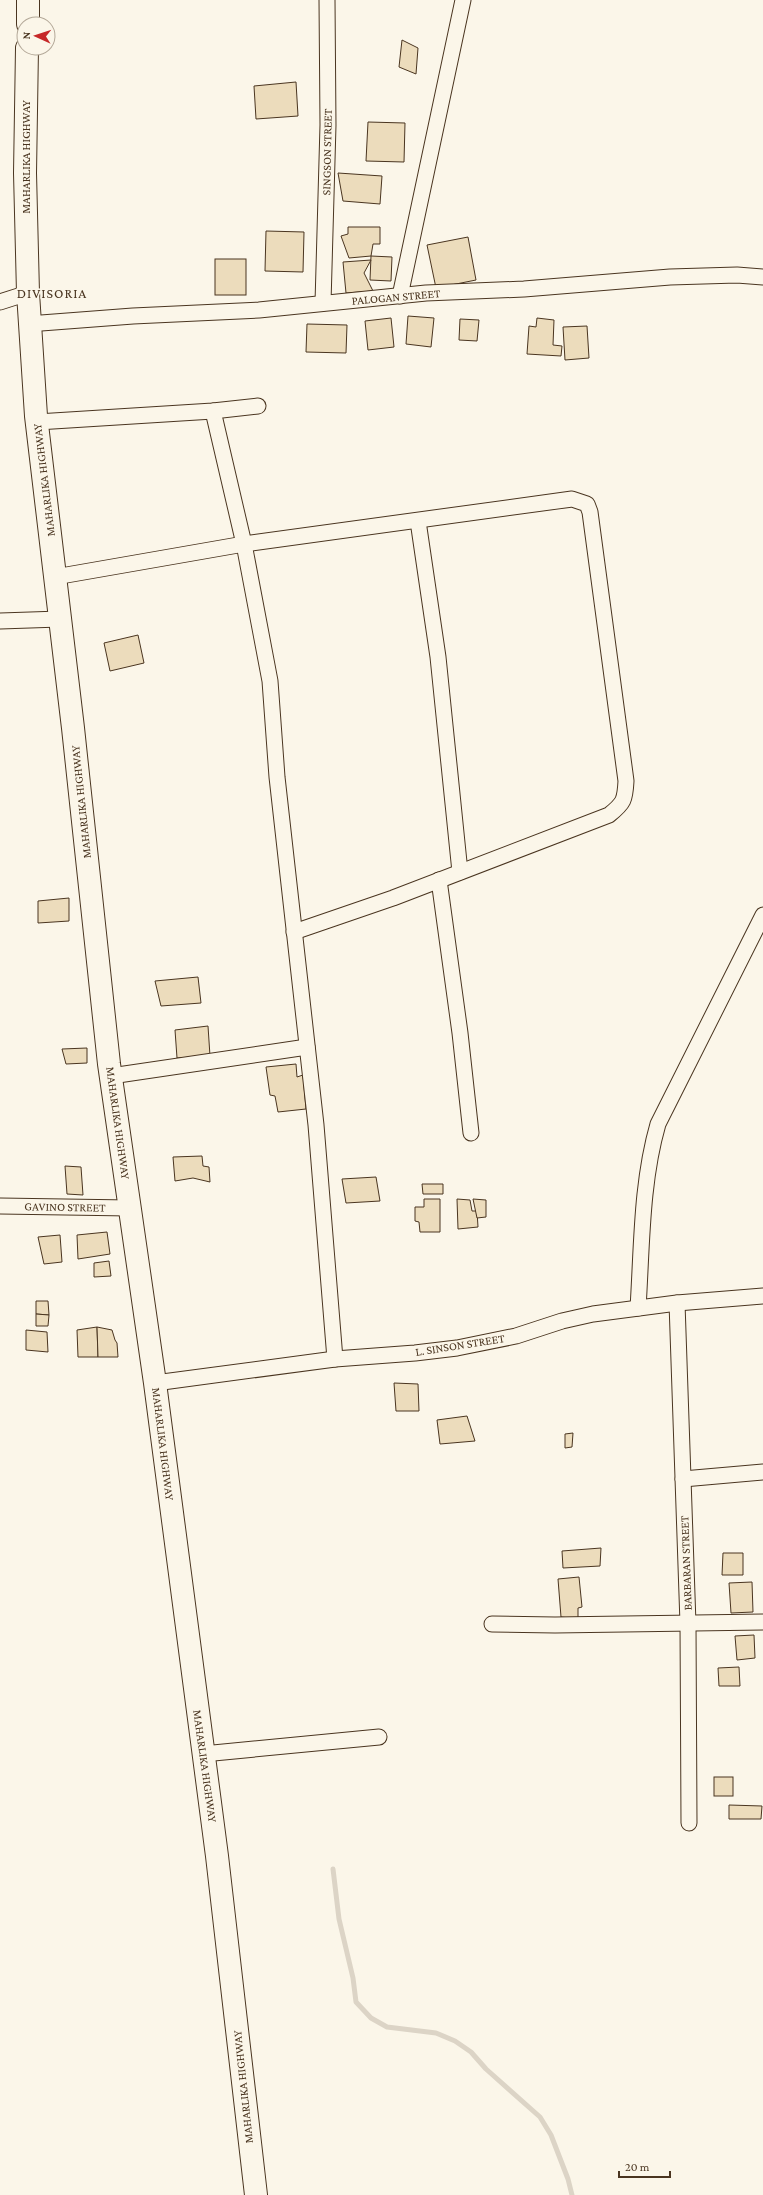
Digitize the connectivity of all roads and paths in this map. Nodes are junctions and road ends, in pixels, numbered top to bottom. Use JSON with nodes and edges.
{"nodes":[{"id":1,"x":28,"y":0,"type":"edge"},
{"id":2,"x":327,"y":0,"type":"edge"},
{"id":3,"x":463,"y":0,"type":"edge"},
{"id":4,"x":28,"y":16,"type":"edge"},
{"id":5,"x":27,"y":56,"type":"edge"},
{"id":6,"x":763,"y":276,"type":"edge"},
{"id":7,"x":28,"y":293,"type":"junction"},
{"id":8,"x":400,"y":296,"type":"junction"},
{"id":9,"x":0,"y":302,"type":"edge"},
{"id":10,"x":323,"y":303,"type":"junction"},
{"id":11,"x":28,"y":324,"type":"junction"},
{"id":12,"x":258,"y":406,"type":"dead end"},
{"id":13,"x":212,"y":411,"type":"junction"},
{"id":14,"x":37,"y":422,"type":"junction"},
{"id":15,"x":418,"y":521,"type":"junction"},
{"id":16,"x":244,"y":544,"type":"junction"},
{"id":17,"x":55,"y":577,"type":"junction"},
{"id":18,"x":60,"y":620,"type":"junction"},
{"id":19,"x":0,"y":622,"type":"edge"},
{"id":20,"x":460,"y":872,"type":"junction"},
{"id":21,"x":439,"y":880,"type":"junction"},
{"id":22,"x":763,"y":914,"type":"edge"},
{"id":23,"x":294,"y":932,"type":"junction"},
{"id":24,"x":307,"y":1046,"type":"junction"},
{"id":25,"x":111,"y":1076,"type":"junction"},
{"id":26,"x":471,"y":1133,"type":"dead end"},
{"id":27,"x":0,"y":1206,"type":"edge"},
{"id":28,"x":130,"y":1208,"type":"junction"},
{"id":29,"x":763,"y":1296,"type":"edge"},
{"id":30,"x":677,"y":1303,"type":"junction"},
{"id":31,"x":638,"y":1308,"type":"junction"},
{"id":32,"x":335,"y":1359,"type":"junction"},
{"id":33,"x":155,"y":1383,"type":"junction"},
{"id":34,"x":763,"y":1472,"type":"edge"},
{"id":35,"x":683,"y":1479,"type":"junction"},
{"id":36,"x":763,"y":1622,"type":"edge"},
{"id":37,"x":492,"y":1624,"type":"dead end"},
{"id":38,"x":688,"y":1624,"type":"junction"},
{"id":39,"x":379,"y":1737,"type":"dead end"},
{"id":40,"x":203,"y":1754,"type":"junction"},
{"id":41,"x":689,"y":1823,"type":"dead end"},
{"id":42,"x":256,"y":2195,"type":"edge"}],
"edges":[{"from":1,"to":4,"type":"highway"},
{"from":2,"to":10,"type":"street","name":"SINGSON STREET"},
{"from":3,"to":8,"type":"street"},
{"from":5,"to":7,"type":"highway","name":"MAHARLIKA HIGHWAY"},
{"from":6,"to":8,"type":"street","name":"PALOGAN STREET"},
{"from":7,"to":9,"type":"street"},
{"from":7,"to":11,"type":"highway","name":"MAHARLIKA HIGHWAY"},
{"from":8,"to":10,"type":"street","name":"PALOGAN STREET"},
{"from":10,"to":11,"type":"street","name":"PALOGAN STREET"},
{"from":11,"to":14,"type":"highway","name":"MAHARLIKA HIGHWAY"},
{"from":12,"to":13,"type":"street"},
{"from":13,"to":14,"type":"street"},
{"from":13,"to":16,"type":"street"},
{"from":14,"to":17,"type":"highway","name":"MAHARLIKA HIGHWAY"},
{"from":15,"to":16,"type":"street"},
{"from":15,"to":20,"type":"street"},
{"from":15,"to":20,"type":"street"},
{"from":16,"to":17,"type":"street"},
{"from":16,"to":23,"type":"street"},
{"from":17,"to":18,"type":"highway","name":"MAHARLIKA HIGHWAY"},
{"from":18,"to":19,"type":"street"},
{"from":18,"to":25,"type":"highway","name":"MAHARLIKA HIGHWAY"},
{"from":20,"to":21,"type":"street"},
{"from":21,"to":23,"type":"street"},
{"from":21,"to":26,"type":"street"},
{"from":22,"to":31,"type":"street"},
{"from":23,"to":24,"type":"street"},
{"from":24,"to":25,"type":"street"},
{"from":24,"to":32,"type":"street"},
{"from":25,"to":28,"type":"highway","name":"MAHARLIKA HIGHWAY"},
{"from":27,"to":28,"type":"street","name":"GAVINO STREET"},
{"from":28,"to":33,"type":"highway","name":"MAHARLIKA HIGHWAY"},
{"from":29,"to":30,"type":"street","name":"L. SINSON STREET"},
{"from":30,"to":31,"type":"street","name":"L. SINSON STREET"},
{"from":30,"to":35,"type":"street","name":"BARBARAN STREET"},
{"from":31,"to":32,"type":"street","name":"L. SINSON STREET"},
{"from":32,"to":33,"type":"street","name":"L. SINSON STREET"},
{"from":33,"to":40,"type":"highway","name":"MAHARLIKA HIGHWAY"},
{"from":34,"to":35,"type":"street"},
{"from":35,"to":38,"type":"street","name":"BARBARAN STREET"},
{"from":36,"to":38,"type":"street"},
{"from":37,"to":38,"type":"street"},
{"from":38,"to":41,"type":"street","name":"BARBARAN STREET"},
{"from":39,"to":40,"type":"street"},
{"from":40,"to":42,"type":"highway","name":"MAHARLIKA HIGHWAY"}]}
